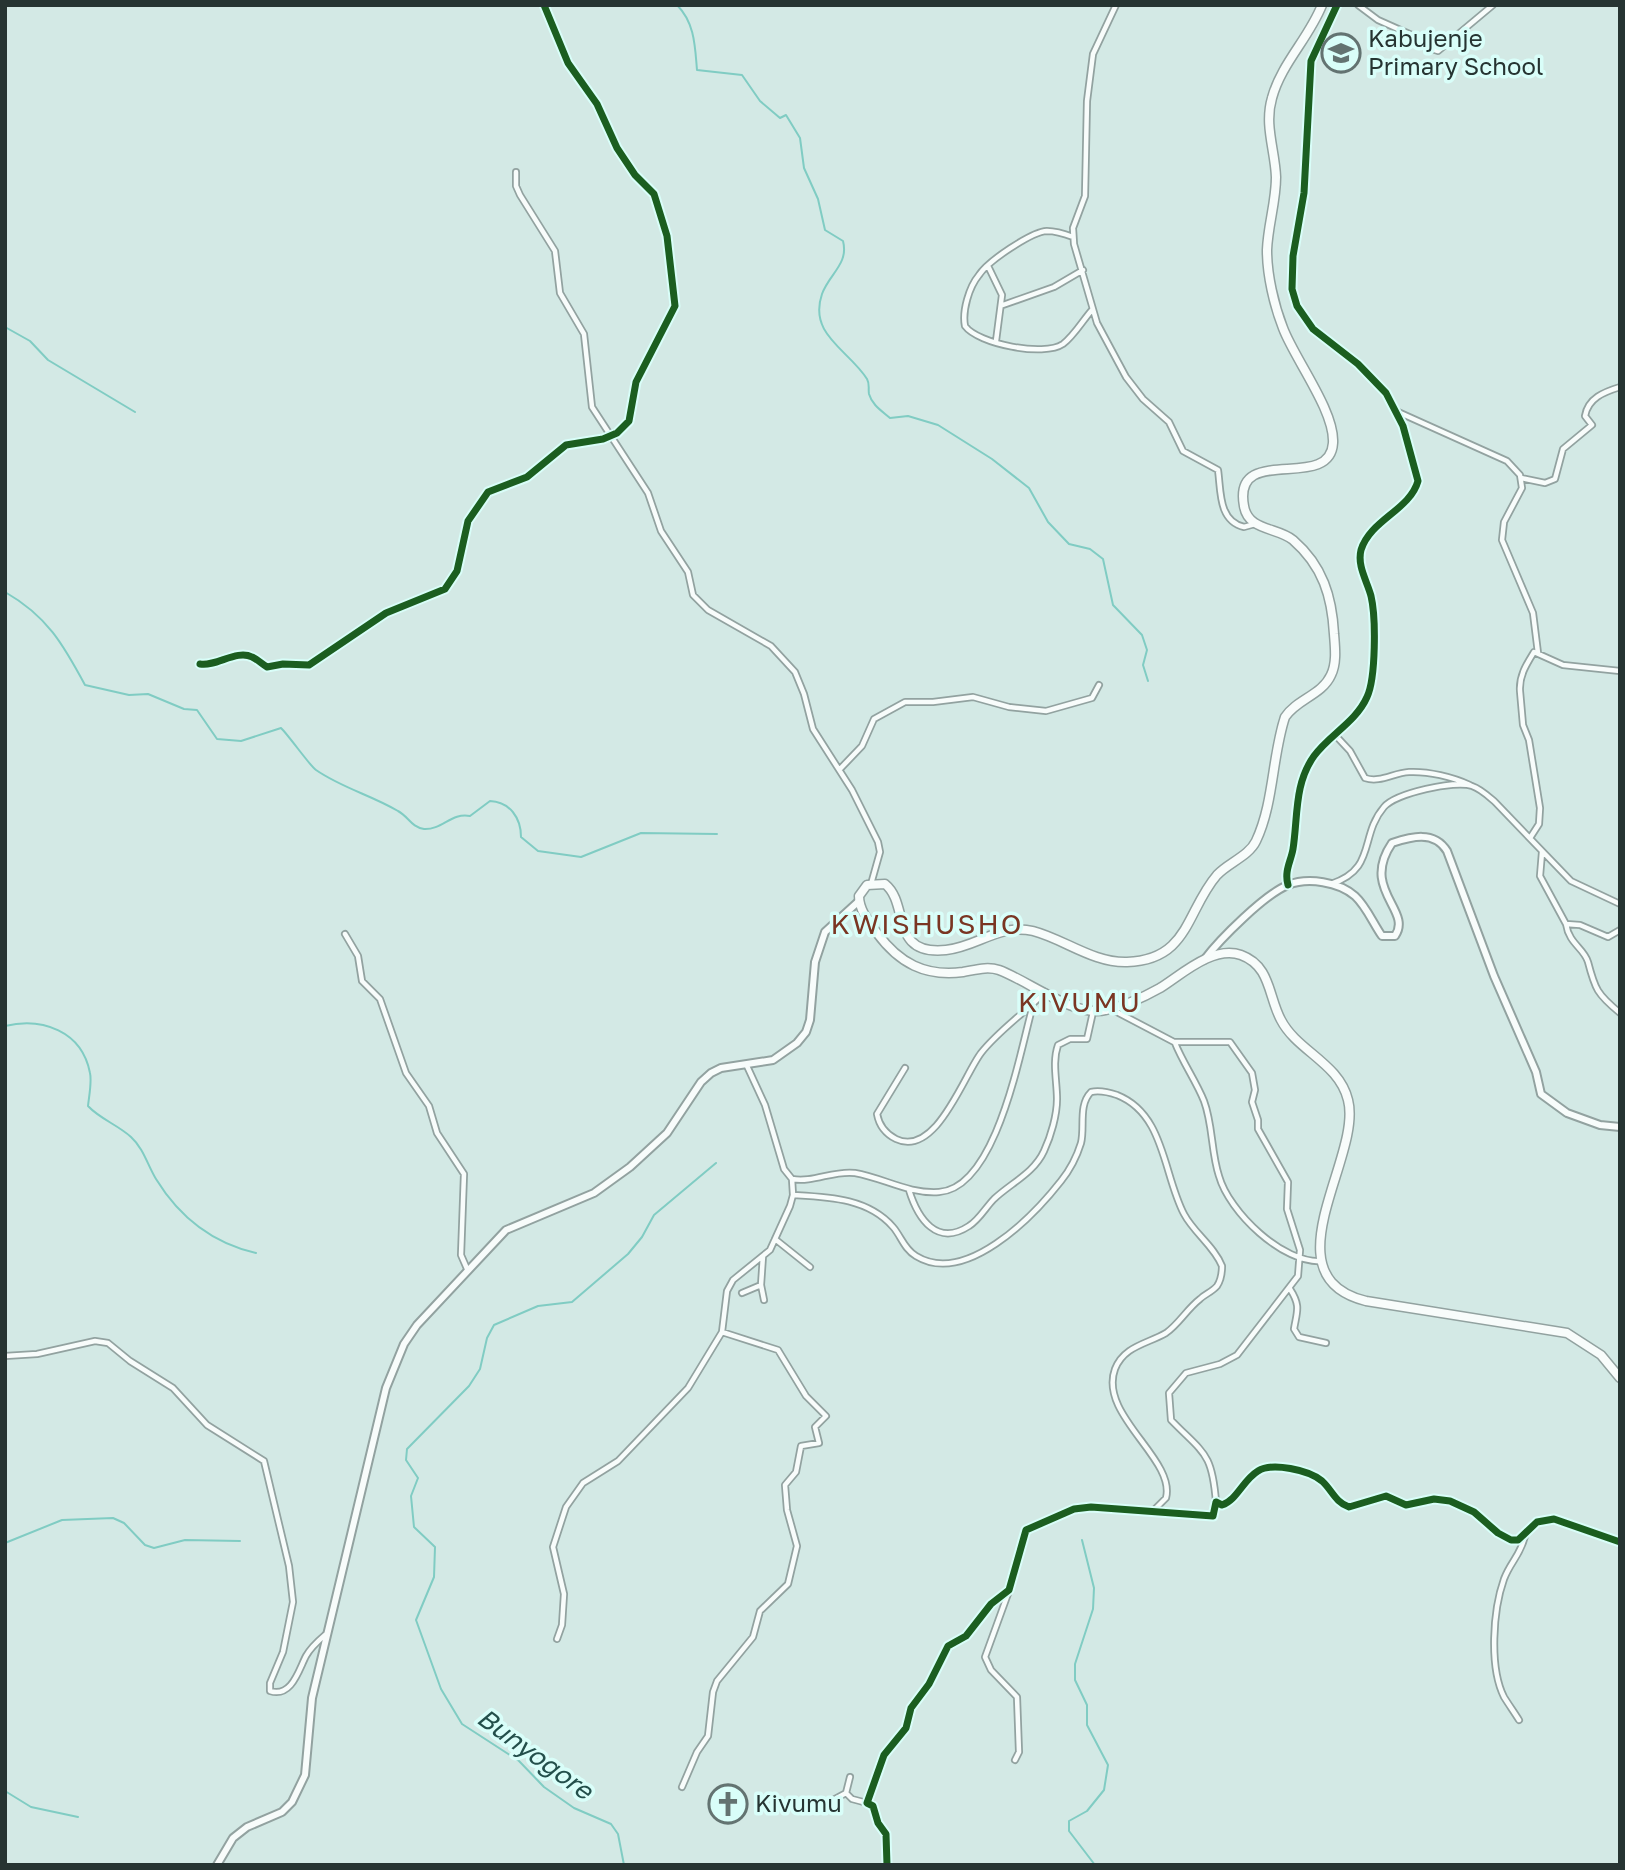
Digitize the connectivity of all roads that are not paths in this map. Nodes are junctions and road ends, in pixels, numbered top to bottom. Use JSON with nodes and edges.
{"nodes":[{"id":1,"x":544,"y":5,"type":"edge"},
{"id":2,"x":1116,"y":5,"type":"edge"},
{"id":3,"x":1322,"y":5,"type":"edge"},
{"id":4,"x":1336,"y":5,"type":"edge"},
{"id":5,"x":1358,"y":5,"type":"edge"},
{"id":6,"x":1493,"y":5,"type":"edge"},
{"id":7,"x":516,"y":172,"type":"dead end"},
{"id":8,"x":1073,"y":237,"type":"junction"},
{"id":9,"x":988,"y":266,"type":"junction"},
{"id":10,"x":1083,"y":270,"type":"junction"},
{"id":11,"x":1003,"y":305,"type":"junction"},
{"id":12,"x":1092,"y":309,"type":"junction"},
{"id":13,"x":996,"y":341,"type":"junction"},
{"id":14,"x":1620,"y":387,"type":"edge"},
{"id":15,"x":1397,"y":412,"type":"junction"},
{"id":16,"x":611,"y":434,"type":"junction"},
{"id":17,"x":1521,"y":478,"type":"junction"},
{"id":18,"x":1256,"y":524,"type":"junction"},
{"id":19,"x":1538,"y":653,"type":"junction"},
{"id":20,"x":200,"y":663,"type":"dead end"},
{"id":21,"x":1620,"y":671,"type":"edge"},
{"id":22,"x":1099,"y":685,"type":"dead end"},
{"id":23,"x":1336,"y":736,"type":"junction"},
{"id":24,"x":840,"y":769,"type":"junction"},
{"id":25,"x":1472,"y":786,"type":"junction"},
{"id":26,"x":1530,"y":838,"type":"junction"},
{"id":27,"x":1542,"y":852,"type":"junction"},
{"id":28,"x":871,"y":884,"type":"junction"},
{"id":29,"x":1288,"y":885,"type":"junction"},
{"id":30,"x":1329,"y":885,"type":"junction"},
{"id":31,"x":859,"y":901,"type":"junction"},
{"id":32,"x":1620,"y":904,"type":"edge"},
{"id":33,"x":1566,"y":924,"type":"junction"},
{"id":34,"x":1620,"y":930,"type":"edge"},
{"id":35,"x":345,"y":934,"type":"dead end"},
{"id":36,"x":1203,"y":961,"type":"junction"},
{"id":37,"x":1045,"y":992,"type":"junction"},
{"id":38,"x":1033,"y":1005,"type":"junction"},
{"id":39,"x":1111,"y":1009,"type":"junction"},
{"id":40,"x":1093,"y":1012,"type":"junction"},
{"id":41,"x":1620,"y":1013,"type":"edge"},
{"id":42,"x":1174,"y":1042,"type":"junction"},
{"id":43,"x":747,"y":1066,"type":"junction"},
{"id":44,"x":905,"y":1068,"type":"dead end"},
{"id":45,"x":1620,"y":1127,"type":"edge"},
{"id":46,"x":792,"y":1179,"type":"junction"},
{"id":47,"x":909,"y":1190,"type":"junction"},
{"id":48,"x":793,"y":1195,"type":"junction"},
{"id":49,"x":775,"y":1239,"type":"junction"},
{"id":50,"x":764,"y":1255,"type":"junction"},
{"id":51,"x":1298,"y":1258,"type":"junction"},
{"id":52,"x":1322,"y":1261,"type":"junction"},
{"id":53,"x":810,"y":1267,"type":"dead end"},
{"id":54,"x":468,"y":1271,"type":"junction"},
{"id":55,"x":761,"y":1285,"type":"junction"},
{"id":56,"x":1290,"y":1289,"type":"junction"},
{"id":57,"x":742,"y":1293,"type":"dead end"},
{"id":58,"x":764,"y":1300,"type":"dead end"},
{"id":59,"x":722,"y":1332,"type":"junction"},
{"id":60,"x":1326,"y":1343,"type":"dead end"},
{"id":61,"x":5,"y":1356,"type":"edge"},
{"id":62,"x":1620,"y":1378,"type":"edge"},
{"id":63,"x":1216,"y":1502,"type":"junction"},
{"id":64,"x":1152,"y":1512,"type":"junction"},
{"id":65,"x":1525,"y":1535,"type":"junction"},
{"id":66,"x":1620,"y":1542,"type":"edge"},
{"id":67,"x":1009,"y":1590,"type":"junction"},
{"id":68,"x":325,"y":1635,"type":"junction"},
{"id":69,"x":556,"y":1639,"type":"dead end"},
{"id":70,"x":1518,"y":1720,"type":"dead end"},
{"id":71,"x":1014,"y":1760,"type":"dead end"},
{"id":72,"x":850,"y":1777,"type":"dead end"},
{"id":73,"x":682,"y":1787,"type":"dead end"},
{"id":74,"x":846,"y":1793,"type":"junction"},
{"id":75,"x":833,"y":1800,"type":"dead end"},
{"id":76,"x":867,"y":1803,"type":"junction"},
{"id":77,"x":217,"y":1865,"type":"edge"},
{"id":78,"x":887,"y":1865,"type":"edge"}],
"edges":[{"from":1,"to":16,"type":"street"},
{"from":2,"to":8,"type":"street"},
{"from":3,"to":18,"type":"highway"},
{"from":4,"to":15,"type":"street"},
{"from":5,"to":6,"type":"street"},
{"from":7,"to":16,"type":"street"},
{"from":8,"to":9,"type":"street"},
{"from":8,"to":10,"type":"street"},
{"from":9,"to":11,"type":"street"},
{"from":9,"to":13,"type":"street"},
{"from":10,"to":11,"type":"street"},
{"from":10,"to":12,"type":"street"},
{"from":11,"to":13,"type":"street"},
{"from":12,"to":13,"type":"street"},
{"from":12,"to":18,"type":"street"},
{"from":14,"to":17,"type":"street"},
{"from":15,"to":17,"type":"street"},
{"from":15,"to":23,"type":"street"},
{"from":16,"to":20,"type":"street"},
{"from":16,"to":24,"type":"street"},
{"from":17,"to":19,"type":"street"},
{"from":18,"to":28,"type":"highway"},
{"from":19,"to":21,"type":"street"},
{"from":19,"to":26,"type":"street"},
{"from":22,"to":24,"type":"street"},
{"from":23,"to":25,"type":"street"},
{"from":23,"to":29,"type":"street"},
{"from":24,"to":28,"type":"street"},
{"from":25,"to":26,"type":"street"},
{"from":25,"to":30,"type":"street"},
{"from":26,"to":27,"type":"street"},
{"from":27,"to":32,"type":"street"},
{"from":27,"to":33,"type":"street"},
{"from":28,"to":31,"type":"highway"},
{"from":29,"to":30,"type":"main road"},
{"from":29,"to":36,"type":"main road"},
{"from":30,"to":45,"type":"main road"},
{"from":31,"to":37,"type":"highway"},
{"from":31,"to":43,"type":"main road"},
{"from":33,"to":34,"type":"street"},
{"from":33,"to":41,"type":"street"},
{"from":35,"to":54,"type":"street"},
{"from":36,"to":39,"type":"highway"},
{"from":36,"to":52,"type":"highway"},
{"from":37,"to":38,"type":"street"},
{"from":37,"to":40,"type":"highway"},
{"from":38,"to":44,"type":"street"},
{"from":38,"to":47,"type":"street"},
{"from":39,"to":40,"type":"highway"},
{"from":39,"to":42,"type":"street"},
{"from":40,"to":47,"type":"street"},
{"from":42,"to":51,"type":"street"},
{"from":42,"to":51,"type":"street"},
{"from":43,"to":46,"type":"street"},
{"from":43,"to":54,"type":"main road"},
{"from":46,"to":47,"type":"street"},
{"from":46,"to":48,"type":"street"},
{"from":48,"to":49,"type":"street"},
{"from":48,"to":64,"type":"street"},
{"from":49,"to":50,"type":"street"},
{"from":49,"to":53,"type":"street"},
{"from":50,"to":55,"type":"street"},
{"from":50,"to":59,"type":"street"},
{"from":51,"to":52,"type":"street"},
{"from":51,"to":56,"type":"street"},
{"from":52,"to":62,"type":"highway"},
{"from":54,"to":68,"type":"main road"},
{"from":55,"to":57,"type":"street"},
{"from":55,"to":58,"type":"street"},
{"from":56,"to":60,"type":"street"},
{"from":56,"to":63,"type":"street"},
{"from":59,"to":69,"type":"street"},
{"from":59,"to":73,"type":"street"},
{"from":61,"to":68,"type":"street"},
{"from":63,"to":64,"type":"street"},
{"from":63,"to":65,"type":"street"},
{"from":64,"to":67,"type":"street"},
{"from":65,"to":66,"type":"street"},
{"from":65,"to":70,"type":"street"},
{"from":67,"to":71,"type":"street"},
{"from":67,"to":76,"type":"street"},
{"from":68,"to":77,"type":"main road"},
{"from":72,"to":74,"type":"street"},
{"from":74,"to":75,"type":"street"},
{"from":74,"to":76,"type":"street"},
{"from":76,"to":78,"type":"street"}]}
